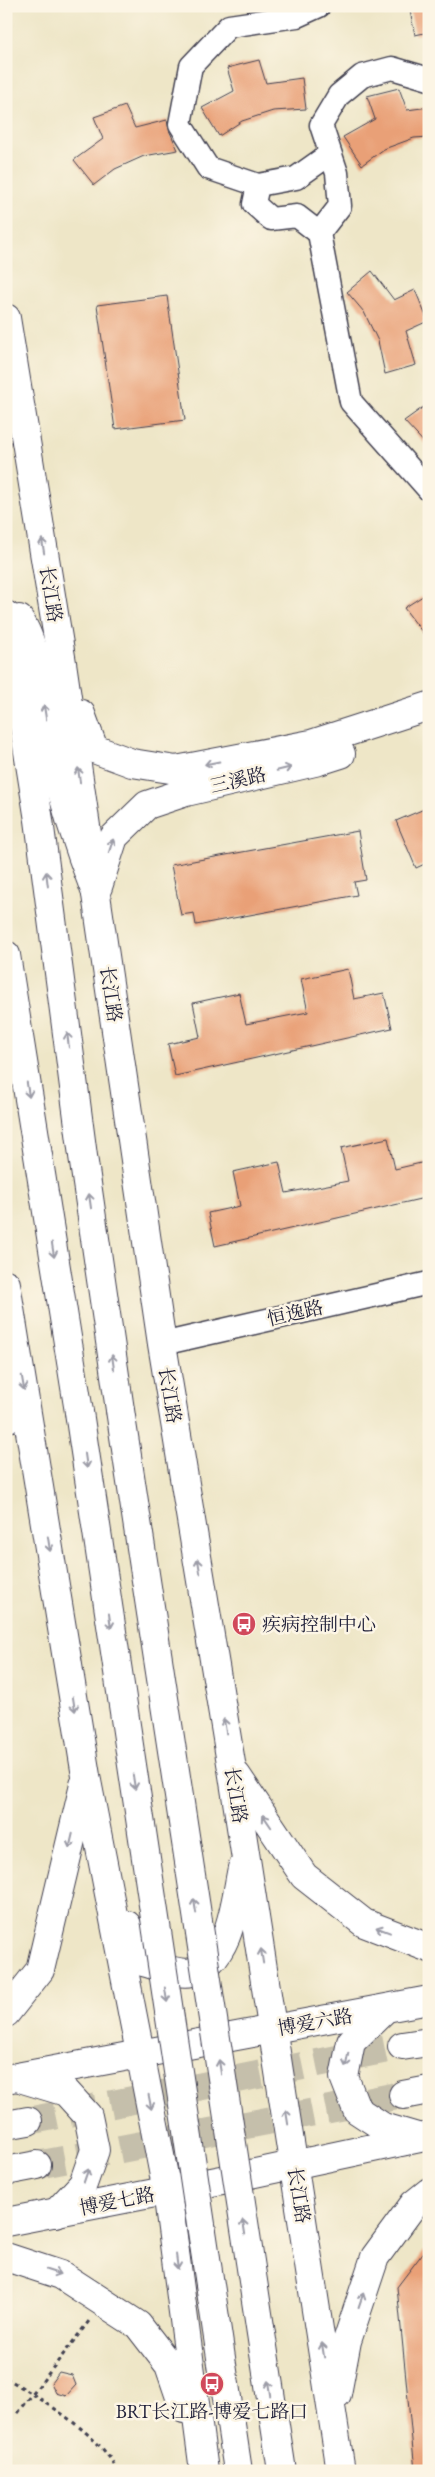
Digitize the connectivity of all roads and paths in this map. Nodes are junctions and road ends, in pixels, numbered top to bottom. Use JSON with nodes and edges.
{"nodes":[{"id":1,"x":318,"y":6,"type":"edge"},
{"id":2,"x":429,"y":79,"type":"edge"},
{"id":3,"x":330,"y":154,"type":"junction"},
{"id":4,"x":258,"y":185,"type":"junction"},
{"id":5,"x":319,"y":233,"type":"junction"},
{"id":6,"x":6,"y":318,"type":"edge"},
{"id":7,"x":429,"y":490,"type":"edge"},
{"id":8,"x":6,"y":600,"type":"edge"},
{"id":9,"x":6,"y":615,"type":"edge"},
{"id":10,"x":62,"y":664,"type":"junction"},
{"id":11,"x":429,"y":706,"type":"edge"},
{"id":12,"x":429,"y":725,"type":"edge"},
{"id":13,"x":96,"y":893,"type":"junction"},
{"id":14,"x":6,"y":955,"type":"edge"},
{"id":15,"x":429,"y":1283,"type":"edge"},
{"id":16,"x":6,"y":1284,"type":"edge"},
{"id":17,"x":162,"y":1344,"type":"junction"},
{"id":18,"x":18,"y":1419,"type":"edge"},
{"id":19,"x":232,"y":1769,"type":"junction"},
{"id":20,"x":86,"y":1776,"type":"junction"},
{"id":21,"x":246,"y":1854,"type":"junction"},
{"id":22,"x":104,"y":1865,"type":"junction"},
{"id":23,"x":429,"y":1948,"type":"edge"},
{"id":24,"x":429,"y":2000,"type":"edge"},
{"id":25,"x":385,"y":2009,"type":"junction"},
{"id":26,"x":6,"y":2013,"type":"edge"},
{"id":27,"x":273,"y":2030,"type":"junction"},
{"id":28,"x":429,"y":2042,"type":"edge"},
{"id":29,"x":402,"y":2046,"type":"tunnel mouth"},
{"id":30,"x":141,"y":2054,"type":"junction"},
{"id":31,"x":12,"y":2078,"type":"edge"},
{"id":32,"x":424,"y":2136,"type":"edge"},
{"id":33,"x":37,"y":2165,"type":"tunnel mouth"},
{"id":34,"x":294,"y":2165,"type":"junction"},
{"id":35,"x":6,"y":2171,"type":"edge"},
{"id":36,"x":167,"y":2191,"type":"junction"},
{"id":37,"x":429,"y":2192,"type":"edge"},
{"id":38,"x":56,"y":2213,"type":"junction"},
{"id":39,"x":6,"y":2222,"type":"edge"},
{"id":40,"x":6,"y":2257,"type":"edge"},
{"id":41,"x":104,"y":2303,"type":"junction"},
{"id":42,"x":6,"y":2378,"type":"edge"},
{"id":43,"x":33,"y":2393,"type":"junction"},
{"id":44,"x":18,"y":2413,"type":"dead end"},
{"id":45,"x":334,"y":2415,"type":"junction"},
{"id":46,"x":204,"y":2469,"type":"edge"},
{"id":47,"x":117,"y":2471,"type":"edge"},
{"id":48,"x":238,"y":2471,"type":"edge"},
{"id":49,"x":282,"y":2471,"type":"edge"},
{"id":50,"x":341,"y":2471,"type":"edge"}],
"edges":[{"from":1,"to":4,"type":"street"},
{"from":2,"to":3,"type":"street"},
{"from":3,"to":4,"type":"street"},
{"from":3,"to":5,"type":"street"},
{"from":4,"to":5,"type":"street"},
{"from":5,"to":7,"type":"street"},
{"from":10,"to":6,"type":"main road","name":"长江路","one_way":true},
{"from":13,"to":8,"type":"main road","one_way":true},
{"from":49,"to":9,"type":"main road","one_way":true,"bridge":true},
{"from":11,"to":10,"type":"main road","one_way":true},
{"from":13,"to":10,"type":"main road","name":"长江路","one_way":true},
{"from":13,"to":12,"type":"main road","name":"三溪路","one_way":true},
{"from":13,"to":17,"type":"main road","name":"长江路"},
{"from":14,"to":48,"type":"main road","one_way":true,"bridge":true},
{"from":15,"to":17,"type":"street","name":"恒逸路"},
{"from":16,"to":18,"type":"main road","one_way":true},
{"from":19,"to":17,"type":"main road","name":"长江路","one_way":true},
{"from":18,"to":20,"type":"main road","one_way":true},
{"from":19,"to":21,"type":"main road","name":"长江路"},
{"from":23,"to":19,"type":"main road","one_way":true},
{"from":20,"to":22,"type":"main road"},
{"from":20,"to":26,"type":"main road","one_way":true},
{"from":21,"to":22,"type":"main road"},
{"from":27,"to":21,"type":"main road","name":"长江路","one_way":true},
{"from":22,"to":30,"type":"main road"},
{"from":24,"to":25,"type":"main road","name":"博爱六路"},
{"from":25,"to":27,"type":"main road","name":"博爱六路"},
{"from":25,"to":32,"type":"main road","one_way":true},
{"from":27,"to":30,"type":"main road","name":"博爱六路"},
{"from":34,"to":27,"type":"main road","name":"长江路","one_way":true},
{"from":28,"to":29,"type":"main road"},
{"from":30,"to":31,"type":"main road"},
{"from":30,"to":36,"type":"main road","one_way":true},
{"from":38,"to":31,"type":"main road","one_way":true},
{"from":32,"to":34,"type":"main road"},
{"from":33,"to":35,"type":"main road"},
{"from":34,"to":36,"type":"main road","name":"博爱七路"},
{"from":45,"to":34,"type":"main road","name":"长江路","one_way":true},
{"from":36,"to":38,"type":"main road","name":"博爱七路"},
{"from":36,"to":46,"type":"main road","one_way":true},
{"from":45,"to":37,"type":"main road","one_way":true},
{"from":38,"to":39,"type":"main road","name":"博爱七路"},
{"from":40,"to":41,"type":"main road","one_way":true},
{"from":41,"to":43,"type":"path"},
{"from":41,"to":46,"type":"main road"},
{"from":42,"to":43,"type":"path"},
{"from":43,"to":44,"type":"path"},
{"from":43,"to":47,"type":"path"},
{"from":45,"to":50,"type":"main road","name":"长江路"}]}
